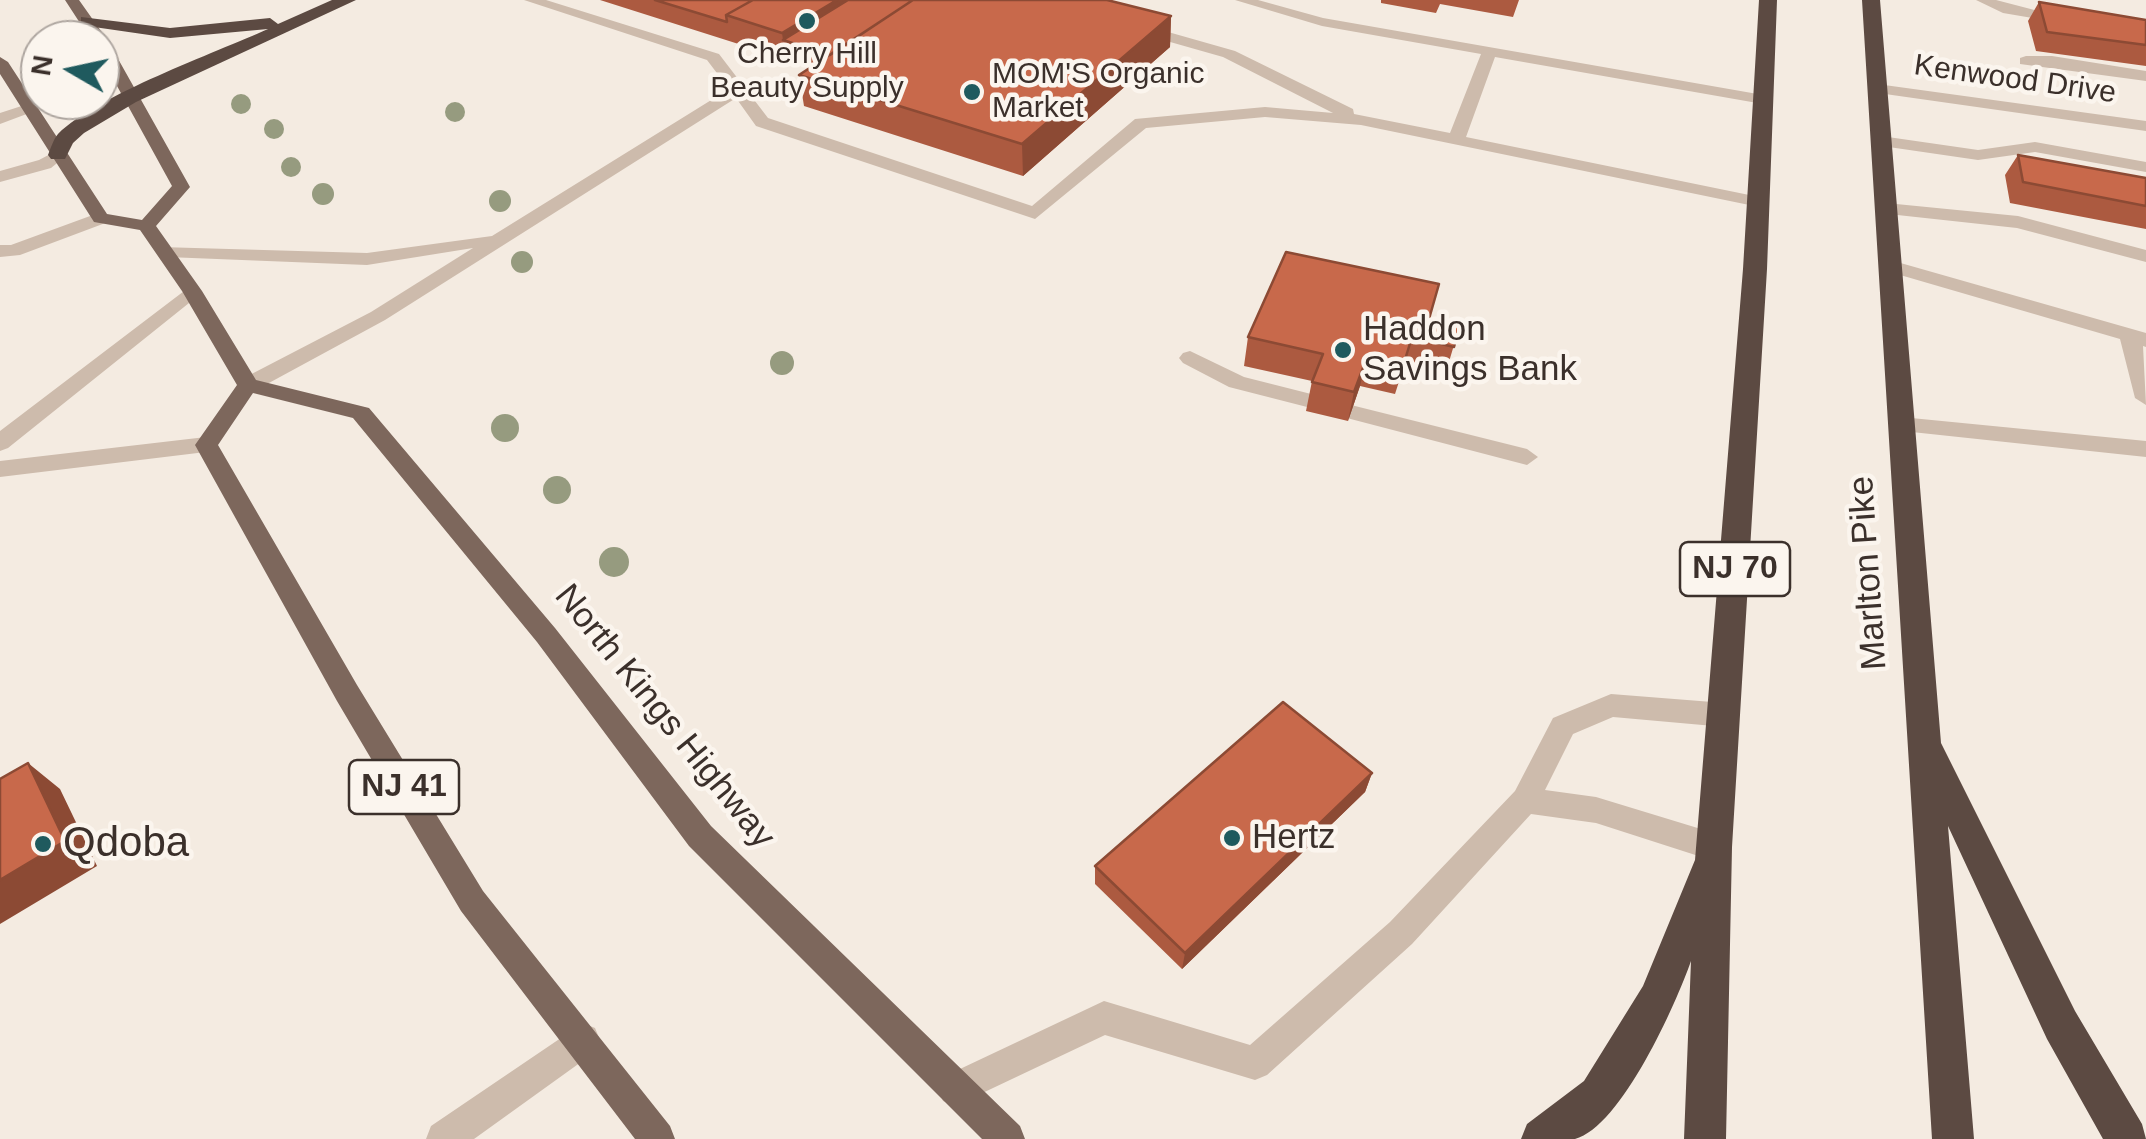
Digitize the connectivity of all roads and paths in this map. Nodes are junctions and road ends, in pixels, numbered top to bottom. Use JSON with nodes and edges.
{"nodes":[{"id":1,"x":347,"y":0,"type":"edge"},
{"id":2,"x":531,"y":0,"type":"edge"},
{"id":3,"x":1242,"y":0,"type":"edge"},
{"id":4,"x":1768,"y":0,"type":"edge"},
{"id":5,"x":1871,"y":0,"type":"edge"},
{"id":6,"x":1983,"y":0,"type":"edge"},
{"id":7,"x":312,"y":15,"type":"junction"},
{"id":8,"x":2086,"y":22,"type":"edge"},
{"id":9,"x":1124,"y":24,"type":"edge"},
{"id":10,"x":120,"y":26,"type":"edge"},
{"id":11,"x":1489,"y":53,"type":"junction"},
{"id":12,"x":2026,"y":61,"type":"dead end"},
{"id":13,"x":0,"y":62,"type":"edge"},
{"id":14,"x":2146,"y":76,"type":"edge"},
{"id":15,"x":120,"y":78,"type":"edge"},
{"id":16,"x":1877,"y":89,"type":"junction"},
{"id":17,"x":738,"y":90,"type":"junction"},
{"id":18,"x":20,"y":96,"type":"edge"},
{"id":19,"x":129,"y":98,"type":"junction"},
{"id":20,"x":1763,"y":100,"type":"junction"},
{"id":21,"x":35,"y":120,"type":"edge"},
{"id":22,"x":1361,"y":120,"type":"junction"},
{"id":23,"x":2146,"y":126,"type":"edge"},
{"id":24,"x":1881,"y":140,"type":"junction"},
{"id":25,"x":1456,"y":141,"type":"junction"},
{"id":26,"x":58,"y":156,"type":"junction"},
{"id":27,"x":2146,"y":167,"type":"edge"},
{"id":28,"x":0,"y":177,"type":"edge"},
{"id":29,"x":1759,"y":202,"type":"junction"},
{"id":30,"x":1886,"y":209,"type":"junction"},
{"id":31,"x":101,"y":218,"type":"junction"},
{"id":32,"x":146,"y":226,"type":"junction"},
{"id":33,"x":496,"y":238,"type":"junction"},
{"id":34,"x":167,"y":251,"type":"junction"},
{"id":35,"x":4,"y":252,"type":"edge"},
{"id":36,"x":2146,"y":256,"type":"edge"},
{"id":37,"x":1890,"y":266,"type":"junction"},
{"id":38,"x":192,"y":291,"type":"junction"},
{"id":39,"x":2138,"y":338,"type":"edge"},
{"id":40,"x":1190,"y":358,"type":"dead end"},
{"id":41,"x":248,"y":385,"type":"junction"},
{"id":42,"x":2146,"y":398,"type":"edge"},
{"id":43,"x":1310,"y":401,"type":"edge"},
{"id":44,"x":1351,"y":412,"type":"edge"},
{"id":45,"x":1901,"y":425,"type":"junction"},
{"id":46,"x":0,"y":443,"type":"edge"},
{"id":47,"x":206,"y":445,"type":"junction"},
{"id":48,"x":2146,"y":449,"type":"edge"},
{"id":49,"x":1527,"y":457,"type":"dead end"},
{"id":50,"x":0,"y":469,"type":"edge"},
{"id":51,"x":1725,"y":715,"type":"junction"},
{"id":52,"x":1924,"y":736,"type":"junction"},
{"id":53,"x":1525,"y":800,"type":"junction"},
{"id":54,"x":1714,"y":847,"type":"junction"},
{"id":55,"x":583,"y":1040,"type":"junction"},
{"id":56,"x":955,"y":1089,"type":"junction"},
{"id":57,"x":444,"y":1139,"type":"edge"},
{"id":58,"x":656,"y":1139,"type":"edge"},
{"id":59,"x":1007,"y":1139,"type":"edge"},
{"id":60,"x":1542,"y":1139,"type":"edge"},
{"id":61,"x":1704,"y":1139,"type":"edge"},
{"id":62,"x":1952,"y":1139,"type":"edge"},
{"id":63,"x":2127,"y":1139,"type":"edge"}],
"edges":[{"from":1,"to":7,"type":"highway"},
{"from":2,"to":17,"type":"street"},
{"from":3,"to":11,"type":"street"},
{"from":4,"to":20,"type":"highway","number":"NJ 70"},
{"from":5,"to":16,"type":"highway","name":"Marlton Pike"},
{"from":6,"to":8,"type":"street"},
{"from":7,"to":10,"type":"highway"},
{"from":7,"to":19,"type":"highway"},
{"from":9,"to":22,"type":"street"},
{"from":11,"to":20,"type":"street"},
{"from":11,"to":25,"type":"street"},
{"from":12,"to":14,"type":"street"},
{"from":13,"to":18,"type":"main road"},
{"from":15,"to":19,"type":"main road"},
{"from":16,"to":23,"type":"street","name":"Kenwood Drive"},
{"from":16,"to":24,"type":"highway","name":"Marlton Pike"},
{"from":17,"to":22,"type":"street"},
{"from":17,"to":33,"type":"street"},
{"from":19,"to":26,"type":"highway"},
{"from":19,"to":32,"type":"main road"},
{"from":20,"to":29,"type":"highway","number":"NJ 70"},
{"from":21,"to":26,"type":"main road"},
{"from":22,"to":25,"type":"street"},
{"from":24,"to":27,"type":"street"},
{"from":24,"to":30,"type":"highway","name":"Marlton Pike"},
{"from":25,"to":29,"type":"street"},
{"from":26,"to":28,"type":"street"},
{"from":26,"to":31,"type":"main road"},
{"from":29,"to":51,"type":"highway","number":"NJ 70"},
{"from":30,"to":36,"type":"street"},
{"from":30,"to":37,"type":"highway","name":"Marlton Pike"},
{"from":31,"to":32,"type":"main road"},
{"from":31,"to":35,"type":"street"},
{"from":32,"to":34,"type":"main road"},
{"from":33,"to":34,"type":"street"},
{"from":33,"to":41,"type":"street"},
{"from":34,"to":38,"type":"main road"},
{"from":37,"to":39,"type":"street"},
{"from":37,"to":45,"type":"highway","name":"Marlton Pike"},
{"from":38,"to":41,"type":"main road"},
{"from":38,"to":46,"type":"street"},
{"from":39,"to":42,"type":"street"},
{"from":40,"to":43,"type":"street"},
{"from":41,"to":47,"type":"main road"},
{"from":41,"to":56,"type":"main road","name":"North Kings Highway"},
{"from":44,"to":49,"type":"street"},
{"from":45,"to":48,"type":"street"},
{"from":45,"to":52,"type":"highway","name":"Marlton Pike"},
{"from":47,"to":50,"type":"street"},
{"from":47,"to":55,"type":"main road","number":"NJ 41"},
{"from":51,"to":53,"type":"street"},
{"from":51,"to":54,"type":"highway","number":"NJ 70"},
{"from":52,"to":62,"type":"highway","name":"Marlton Pike"},
{"from":52,"to":63,"type":"highway"},
{"from":53,"to":54,"type":"street"},
{"from":53,"to":56,"type":"street"},
{"from":54,"to":60,"type":"highway"},
{"from":54,"to":61,"type":"highway","number":"NJ 70"},
{"from":55,"to":57,"type":"street"},
{"from":55,"to":58,"type":"main road","number":"NJ 41"},
{"from":56,"to":59,"type":"main road","name":"North Kings Highway"}]}
